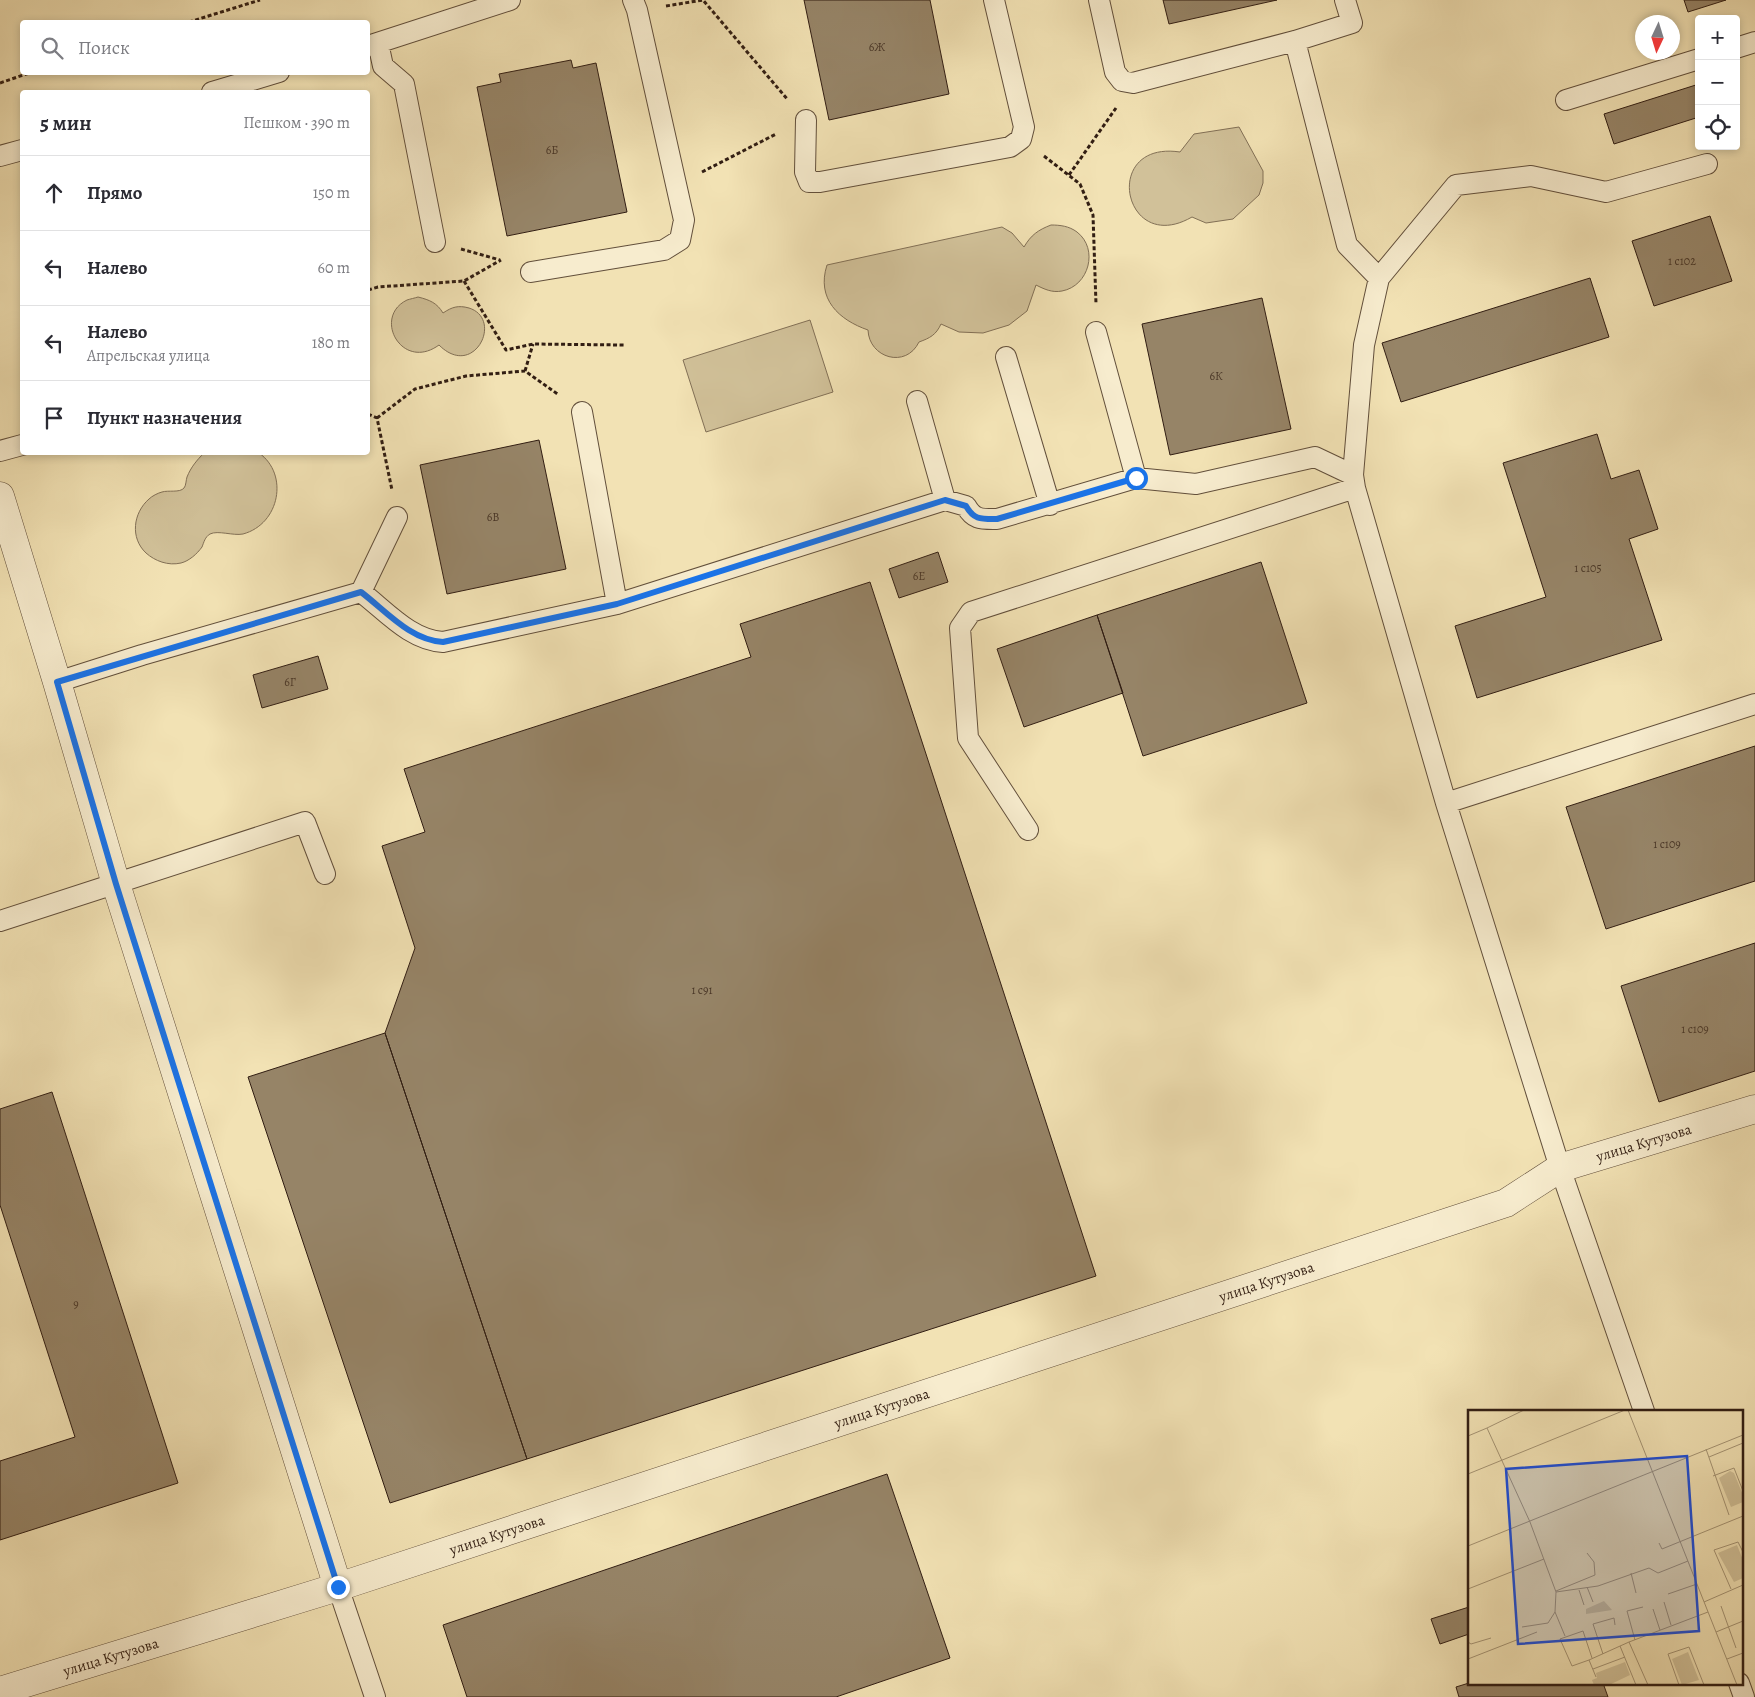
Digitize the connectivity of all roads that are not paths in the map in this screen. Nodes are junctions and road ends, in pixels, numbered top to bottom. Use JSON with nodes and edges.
{"nodes":[{"id":1,"x":510,"y":0,"type":"edge"},
{"id":2,"x":994,"y":0,"type":"edge"},
{"id":3,"x":1099,"y":0,"type":"edge"},
{"id":4,"x":1345,"y":0,"type":"edge"},
{"id":5,"x":635,"y":5,"type":"edge"},
{"id":6,"x":1295,"y":40,"type":"junction"},
{"id":7,"x":1755,"y":42,"type":"edge"},
{"id":8,"x":373,"y":44,"type":"edge"},
{"id":9,"x":1740,"y":47,"type":"edge"},
{"id":10,"x":1696,"y":60,"type":"edge"},
{"id":11,"x":272,"y":80,"type":"edge"},
{"id":12,"x":222,"y":90,"type":"edge"},
{"id":13,"x":1566,"y":100,"type":"dead end"},
{"id":14,"x":806,"y":120,"type":"road end"},
{"id":15,"x":20,"y":151,"type":"edge"},
{"id":16,"x":0,"y":156,"type":"edge"},
{"id":17,"x":1708,"y":164,"type":"dead end"},
{"id":18,"x":435,"y":242,"type":"road end"},
{"id":19,"x":531,"y":272,"type":"road end"},
{"id":20,"x":1379,"y":278,"type":"junction"},
{"id":21,"x":1096,"y":332,"type":"road end"},
{"id":22,"x":1006,"y":357,"type":"dead end"},
{"id":23,"x":917,"y":401,"type":"dead end"},
{"id":24,"x":582,"y":412,"type":"road end"},
{"id":25,"x":20,"y":446,"type":"edge"},
{"id":26,"x":0,"y":452,"type":"edge"},
{"id":27,"x":1136,"y":478,"type":"junction"},
{"id":28,"x":1354,"y":482,"type":"junction"},
{"id":29,"x":0,"y":496,"type":"edge"},
{"id":30,"x":945,"y":500,"type":"junction"},
{"id":31,"x":1050,"y":504,"type":"junction"},
{"id":32,"x":397,"y":517,"type":"road end"},
{"id":33,"x":361,"y":592,"type":"junction"},
{"id":34,"x":617,"y":604,"type":"junction"},
{"id":35,"x":57,"y":682,"type":"junction"},
{"id":36,"x":1755,"y":704,"type":"edge"},
{"id":37,"x":1446,"y":803,"type":"junction"},
{"id":38,"x":1028,"y":830,"type":"dead end"},
{"id":39,"x":325,"y":874,"type":"dead end"},
{"id":40,"x":116,"y":884,"type":"junction"},
{"id":41,"x":0,"y":921,"type":"edge"},
{"id":42,"x":1755,"y":1109,"type":"edge"},
{"id":43,"x":1560,"y":1168,"type":"junction"},
{"id":44,"x":1644,"y":1410,"type":"edge"},
{"id":45,"x":338,"y":1587,"type":"junction"},
{"id":46,"x":1739,"y":1684,"type":"edge"},
{"id":47,"x":0,"y":1691,"type":"edge"},
{"id":48,"x":375,"y":1697,"type":"edge"},
{"id":49,"x":1744,"y":1697,"type":"edge"}],
"edges":[{"from":1,"to":8,"type":"lane"},
{"from":2,"to":14,"type":"lane"},
{"from":3,"to":6,"type":"lane"},
{"from":4,"to":6,"type":"lane"},
{"from":5,"to":19,"type":"lane"},
{"from":6,"to":20,"type":"lane"},
{"from":7,"to":9,"type":"lane"},
{"from":8,"to":18,"type":"lane"},
{"from":10,"to":13,"type":"lane"},
{"from":11,"to":12,"type":"lane"},
{"from":15,"to":16,"type":"lane"},
{"from":17,"to":20,"type":"lane"},
{"from":20,"to":28,"type":"lane"},
{"from":21,"to":27,"type":"lane"},
{"from":22,"to":31,"type":"lane"},
{"from":23,"to":30,"type":"lane"},
{"from":24,"to":34,"type":"lane"},
{"from":25,"to":26,"type":"lane"},
{"from":27,"to":28,"type":"lane"},
{"from":27,"to":31,"type":"lane"},
{"from":28,"to":37,"type":"lane"},
{"from":28,"to":38,"type":"lane"},
{"from":29,"to":35,"type":"street"},
{"from":30,"to":31,"type":"lane"},
{"from":30,"to":34,"type":"lane"},
{"from":32,"to":33,"type":"lane"},
{"from":33,"to":34,"type":"lane"},
{"from":33,"to":35,"type":"lane"},
{"from":35,"to":40,"type":"street"},
{"from":36,"to":37,"type":"lane"},
{"from":37,"to":43,"type":"lane"},
{"from":39,"to":40,"type":"lane"},
{"from":40,"to":41,"type":"lane"},
{"from":40,"to":45,"type":"street"},
{"from":42,"to":43,"type":"street","name":"улица Кутузова"},
{"from":43,"to":44,"type":"lane"},
{"from":43,"to":45,"type":"street","name":"улица Кутузова"},
{"from":45,"to":47,"type":"street","name":"улица Кутузова"},
{"from":45,"to":48,"type":"lane"},
{"from":46,"to":49,"type":"lane"}]}
